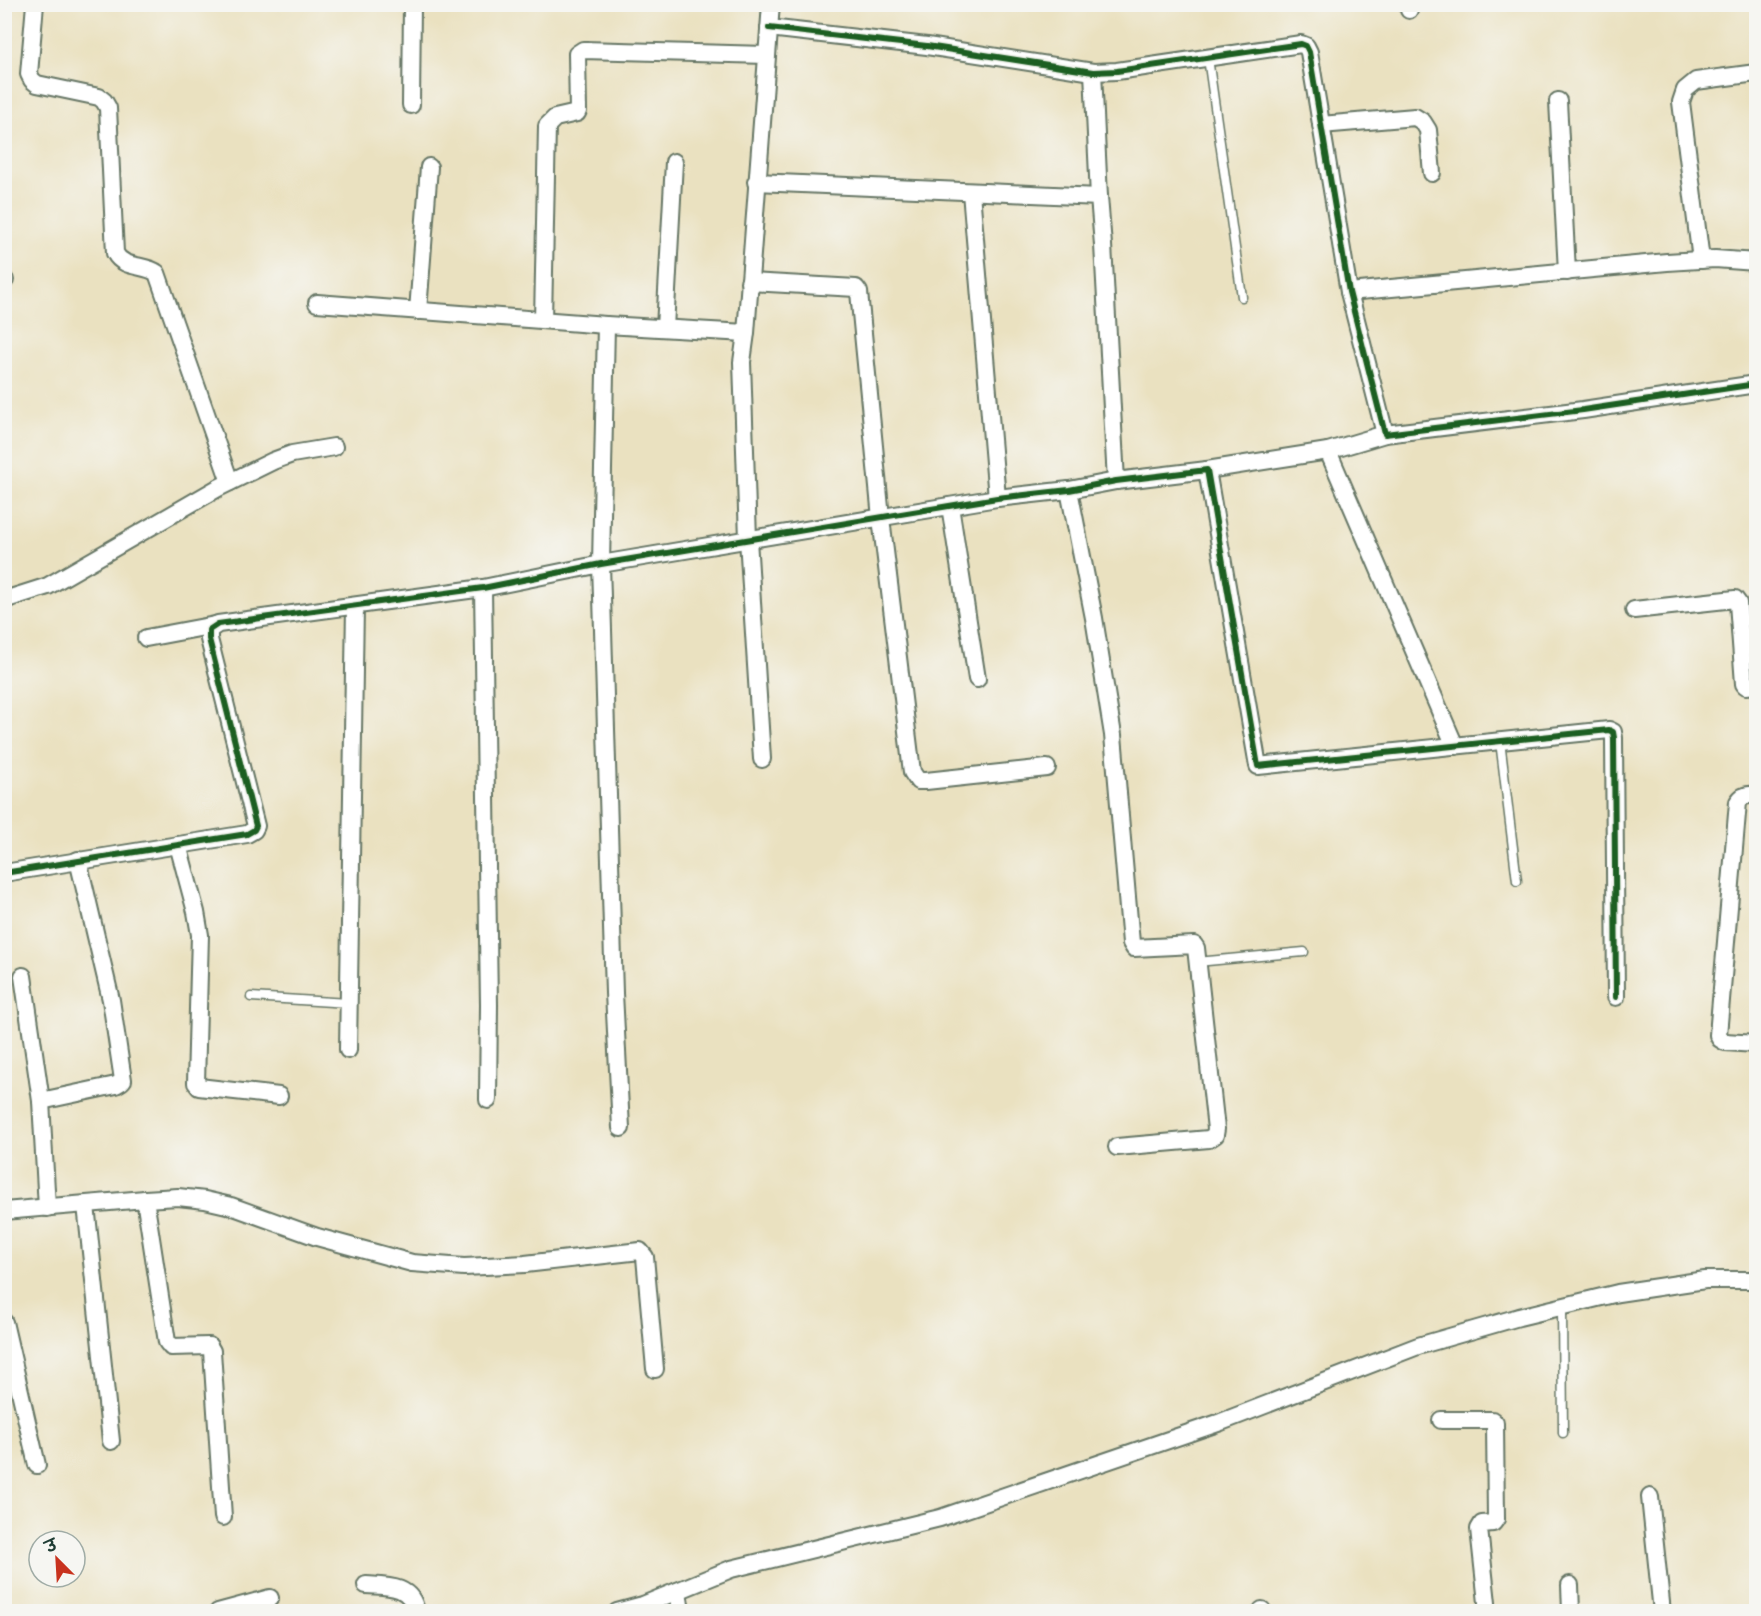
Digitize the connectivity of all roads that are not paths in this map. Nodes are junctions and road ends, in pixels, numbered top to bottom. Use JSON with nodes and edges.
{"nodes":[{"id":1,"x":35,"y":4,"type":"edge"},
{"id":2,"x":412,"y":4,"type":"edge"},
{"id":3,"x":771,"y":4,"type":"edge"},
{"id":4,"x":769,"y":28,"type":"junction"},
{"id":5,"x":767,"y":55,"type":"junction"},
{"id":6,"x":1208,"y":58,"type":"junction"},
{"id":7,"x":1093,"y":72,"type":"junction"},
{"id":8,"x":1756,"y":73,"type":"edge"},
{"id":9,"x":1558,"y":101,"type":"dead end"},
{"id":10,"x":411,"y":105,"type":"dead end"},
{"id":11,"x":1321,"y":125,"type":"junction"},
{"id":12,"x":674,"y":162,"type":"dead end"},
{"id":13,"x":429,"y":167,"type":"dead end"},
{"id":14,"x":1432,"y":173,"type":"dead end"},
{"id":15,"x":756,"y":182,"type":"junction"},
{"id":16,"x":971,"y":192,"type":"junction"},
{"id":17,"x":1099,"y":197,"type":"junction"},
{"id":18,"x":1701,"y":260,"type":"junction"},
{"id":19,"x":1756,"y":262,"type":"edge"},
{"id":20,"x":1567,"y":272,"type":"junction"},
{"id":21,"x":748,"y":282,"type":"junction"},
{"id":22,"x":1349,"y":292,"type":"junction"},
{"id":23,"x":1242,"y":297,"type":"dead end"},
{"id":24,"x":317,"y":303,"type":"dead end"},
{"id":25,"x":418,"y":311,"type":"junction"},
{"id":26,"x":543,"y":320,"type":"junction"},
{"id":27,"x":606,"y":325,"type":"junction"},
{"id":28,"x":665,"y":328,"type":"junction"},
{"id":29,"x":746,"y":333,"type":"junction"},
{"id":30,"x":1756,"y":384,"type":"edge"},
{"id":31,"x":1385,"y":434,"type":"junction"},
{"id":32,"x":334,"y":447,"type":"dead end"},
{"id":33,"x":1328,"y":451,"type":"junction"},
{"id":34,"x":1207,"y":470,"type":"junction"},
{"id":35,"x":1116,"y":481,"type":"junction"},
{"id":36,"x":230,"y":482,"type":"junction"},
{"id":37,"x":1069,"y":490,"type":"junction"},
{"id":38,"x":997,"y":498,"type":"junction"},
{"id":39,"x":950,"y":506,"type":"junction"},
{"id":40,"x":881,"y":518,"type":"junction"},
{"id":41,"x":748,"y":539,"type":"junction"},
{"id":42,"x":601,"y":564,"type":"junction"},
{"id":43,"x":483,"y":588,"type":"junction"},
{"id":44,"x":4,"y":600,"type":"edge"},
{"id":45,"x":355,"y":606,"type":"junction"},
{"id":46,"x":1634,"y":610,"type":"dead end"},
{"id":47,"x":215,"y":625,"type":"junction"},
{"id":48,"x":146,"y":638,"type":"dead end"},
{"id":49,"x":977,"y":679,"type":"dead end"},
{"id":50,"x":1756,"y":685,"type":"edge"},
{"id":51,"x":1500,"y":741,"type":"junction"},
{"id":52,"x":1455,"y":746,"type":"junction"},
{"id":53,"x":762,"y":759,"type":"dead end"},
{"id":54,"x":1047,"y":768,"type":"dead end"},
{"id":55,"x":1756,"y":795,"type":"edge"},
{"id":56,"x":178,"y":844,"type":"junction"},
{"id":57,"x":78,"y":861,"type":"junction"},
{"id":58,"x":4,"y":873,"type":"edge"},
{"id":59,"x":1517,"y":881,"type":"dead end"},
{"id":60,"x":1304,"y":952,"type":"dead end"},
{"id":61,"x":1197,"y":962,"type":"junction"},
{"id":62,"x":23,"y":976,"type":"dead end"},
{"id":63,"x":251,"y":997,"type":"dead end"},
{"id":64,"x":1616,"y":997,"type":"dead end"},
{"id":65,"x":348,"y":1003,"type":"junction"},
{"id":66,"x":1756,"y":1044,"type":"edge"},
{"id":67,"x":348,"y":1050,"type":"dead end"},
{"id":68,"x":279,"y":1096,"type":"dead end"},
{"id":69,"x":488,"y":1100,"type":"dead end"},
{"id":70,"x":41,"y":1101,"type":"junction"},
{"id":71,"x":621,"y":1128,"type":"dead end"},
{"id":72,"x":1117,"y":1147,"type":"dead end"},
{"id":73,"x":145,"y":1198,"type":"junction"},
{"id":74,"x":86,"y":1205,"type":"junction"},
{"id":75,"x":47,"y":1208,"type":"junction"},
{"id":76,"x":4,"y":1211,"type":"edge"},
{"id":77,"x":1756,"y":1280,"type":"edge"},
{"id":78,"x":1562,"y":1307,"type":"junction"},
{"id":79,"x":4,"y":1322,"type":"edge"},
{"id":80,"x":655,"y":1369,"type":"dead end"},
{"id":81,"x":1441,"y":1420,"type":"dead end"},
{"id":82,"x":1563,"y":1432,"type":"dead end"},
{"id":83,"x":111,"y":1441,"type":"dead end"},
{"id":84,"x":37,"y":1466,"type":"dead end"},
{"id":85,"x":1650,"y":1497,"type":"dead end"},
{"id":86,"x":223,"y":1517,"type":"dead end"},
{"id":87,"x":366,"y":1585,"type":"dead end"},
{"id":88,"x":1570,"y":1585,"type":"dead end"},
{"id":89,"x":678,"y":1591,"type":"junction"},
{"id":90,"x":270,"y":1598,"type":"dead end"},
{"id":91,"x":218,"y":1611,"type":"edge"},
{"id":92,"x":416,"y":1611,"type":"edge"},
{"id":93,"x":617,"y":1611,"type":"edge"},
{"id":94,"x":681,"y":1611,"type":"edge"},
{"id":95,"x":1488,"y":1611,"type":"edge"},
{"id":96,"x":1571,"y":1611,"type":"edge"},
{"id":97,"x":1662,"y":1611,"type":"edge"}],
"edges":[{"from":1,"to":36,"type":"street"},
{"from":2,"to":10,"type":"street"},
{"from":3,"to":4,"type":"street"},
{"from":4,"to":5,"type":"street"},
{"from":4,"to":7,"type":"street"},
{"from":5,"to":15,"type":"street"},
{"from":5,"to":26,"type":"street"},
{"from":6,"to":7,"type":"street"},
{"from":6,"to":11,"type":"street"},
{"from":6,"to":23,"type":"lane"},
{"from":7,"to":17,"type":"street"},
{"from":8,"to":18,"type":"street"},
{"from":9,"to":20,"type":"street"},
{"from":11,"to":14,"type":"street"},
{"from":11,"to":22,"type":"street"},
{"from":12,"to":28,"type":"street"},
{"from":13,"to":25,"type":"street"},
{"from":15,"to":16,"type":"street"},
{"from":15,"to":21,"type":"street"},
{"from":16,"to":17,"type":"street"},
{"from":16,"to":38,"type":"street"},
{"from":17,"to":35,"type":"street"},
{"from":18,"to":19,"type":"street"},
{"from":18,"to":20,"type":"street"},
{"from":20,"to":22,"type":"street"},
{"from":21,"to":29,"type":"street"},
{"from":21,"to":40,"type":"street"},
{"from":22,"to":31,"type":"street"},
{"from":24,"to":25,"type":"street"},
{"from":25,"to":26,"type":"street"},
{"from":26,"to":27,"type":"street"},
{"from":27,"to":28,"type":"street"},
{"from":27,"to":42,"type":"street"},
{"from":28,"to":29,"type":"street"},
{"from":29,"to":41,"type":"street"},
{"from":30,"to":31,"type":"street"},
{"from":31,"to":33,"type":"street"},
{"from":32,"to":36,"type":"street"},
{"from":33,"to":34,"type":"street"},
{"from":33,"to":52,"type":"street"},
{"from":34,"to":35,"type":"street"},
{"from":34,"to":52,"type":"street"},
{"from":35,"to":37,"type":"street"},
{"from":36,"to":44,"type":"street"},
{"from":37,"to":38,"type":"street"},
{"from":37,"to":61,"type":"street"},
{"from":38,"to":39,"type":"street"},
{"from":39,"to":40,"type":"street"},
{"from":39,"to":49,"type":"street"},
{"from":40,"to":41,"type":"street"},
{"from":40,"to":54,"type":"street"},
{"from":41,"to":42,"type":"street"},
{"from":41,"to":53,"type":"street"},
{"from":42,"to":43,"type":"street"},
{"from":42,"to":71,"type":"street"},
{"from":43,"to":45,"type":"street"},
{"from":43,"to":69,"type":"street"},
{"from":45,"to":47,"type":"street"},
{"from":45,"to":65,"type":"street"},
{"from":46,"to":50,"type":"street"},
{"from":47,"to":48,"type":"street"},
{"from":47,"to":56,"type":"street"},
{"from":51,"to":52,"type":"street"},
{"from":51,"to":59,"type":"lane"},
{"from":51,"to":64,"type":"street"},
{"from":55,"to":66,"type":"street"},
{"from":56,"to":57,"type":"street"},
{"from":56,"to":68,"type":"street"},
{"from":57,"to":58,"type":"street"},
{"from":57,"to":70,"type":"street"},
{"from":60,"to":61,"type":"lane"},
{"from":61,"to":72,"type":"street"},
{"from":62,"to":70,"type":"street"},
{"from":63,"to":65,"type":"lane"},
{"from":65,"to":67,"type":"street"},
{"from":70,"to":75,"type":"street"},
{"from":73,"to":74,"type":"street"},
{"from":73,"to":80,"type":"street"},
{"from":73,"to":86,"type":"street"},
{"from":74,"to":75,"type":"street"},
{"from":74,"to":83,"type":"street"},
{"from":75,"to":76,"type":"street"},
{"from":77,"to":78,"type":"street"},
{"from":78,"to":82,"type":"lane"},
{"from":78,"to":89,"type":"street"},
{"from":79,"to":84,"type":"street"},
{"from":81,"to":95,"type":"street"},
{"from":85,"to":97,"type":"street"},
{"from":87,"to":92,"type":"street"},
{"from":88,"to":96,"type":"street"},
{"from":89,"to":93,"type":"street"},
{"from":89,"to":94,"type":"street"},
{"from":90,"to":91,"type":"street"}]}
